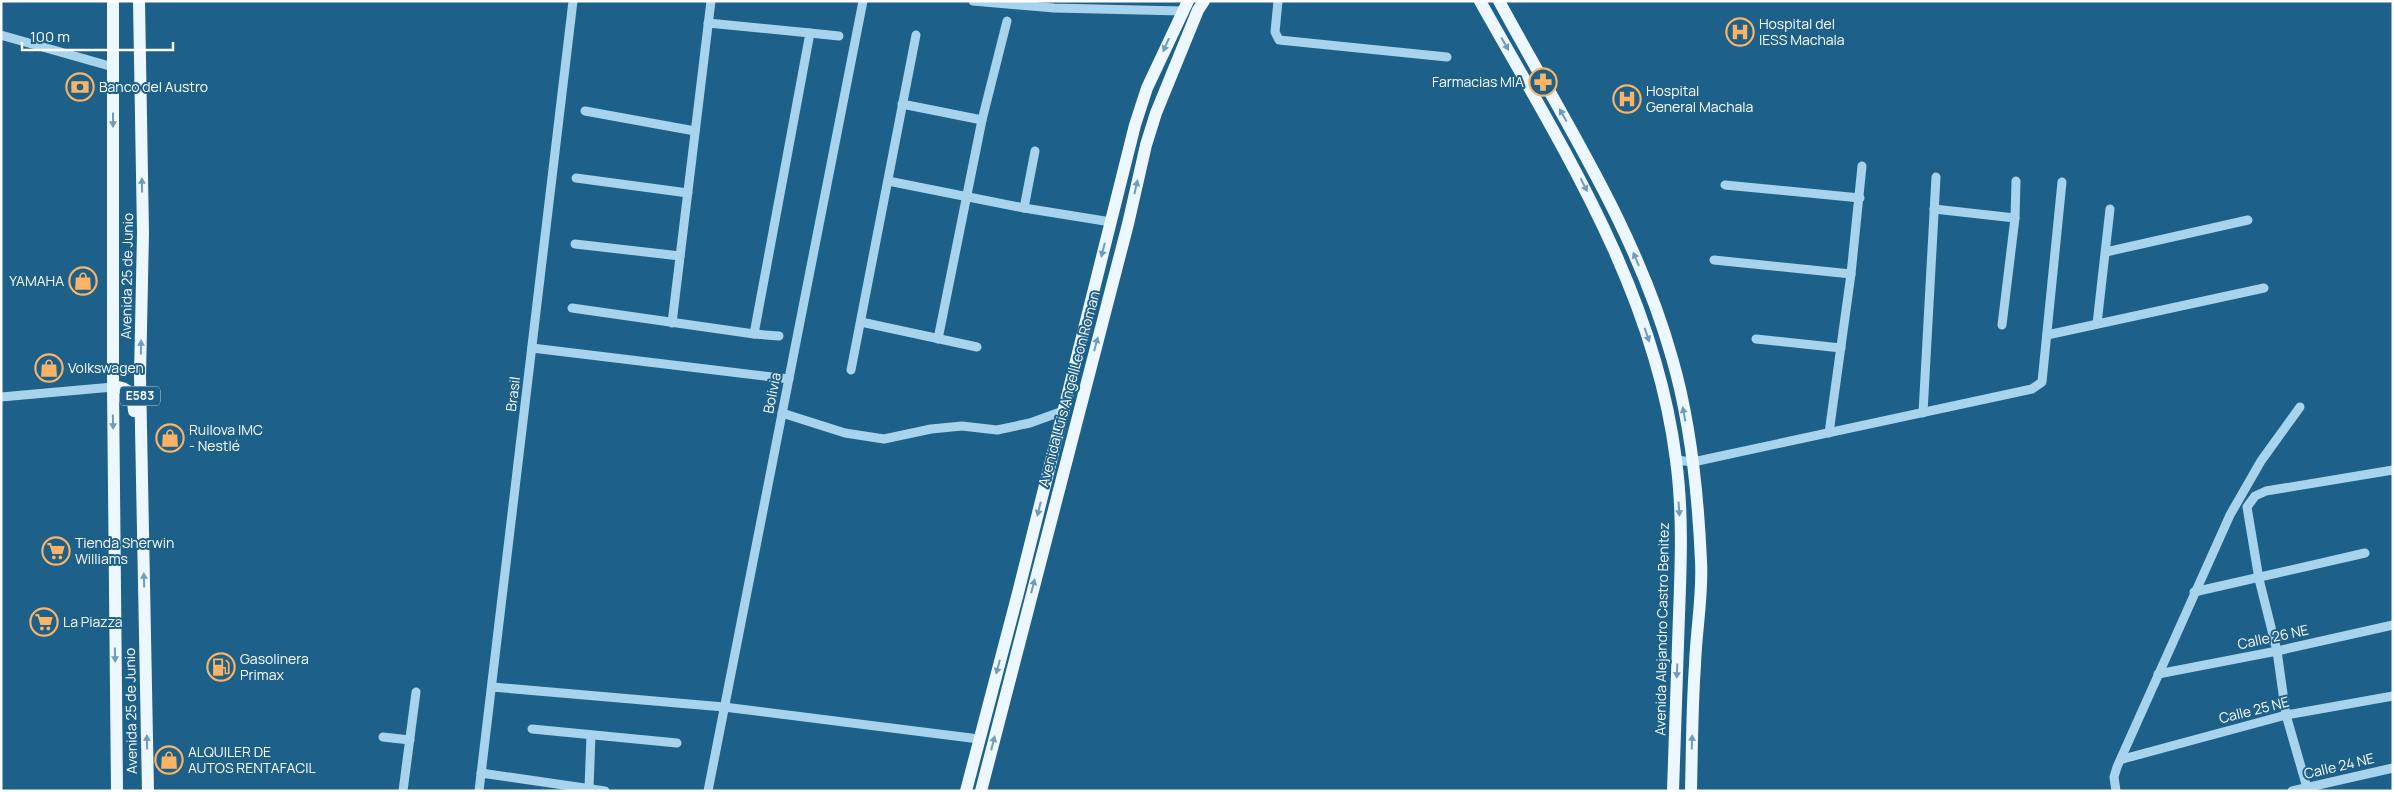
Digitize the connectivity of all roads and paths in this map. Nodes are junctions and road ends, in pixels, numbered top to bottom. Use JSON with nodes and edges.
{"nodes":[{"id":1,"x":114,"y":1,"type":"edge"},
{"id":2,"x":139,"y":1,"type":"edge"},
{"id":3,"x":573,"y":1,"type":"edge"},
{"id":4,"x":711,"y":1,"type":"edge"},
{"id":5,"x":863,"y":1,"type":"edge"},
{"id":6,"x":973,"y":1,"type":"edge"},
{"id":7,"x":1204,"y":1,"type":"edge"},
{"id":8,"x":1278,"y":1,"type":"edge"},
{"id":9,"x":1480,"y":1,"type":"edge"},
{"id":10,"x":1499,"y":1,"type":"edge"},
{"id":11,"x":1185,"y":6,"type":"edge"},
{"id":12,"x":1007,"y":21,"type":"dead end"},
{"id":13,"x":708,"y":23,"type":"junction"},
{"id":14,"x":810,"y":33,"type":"junction"},
{"id":15,"x":1,"y":35,"type":"edge"},
{"id":16,"x":916,"y":35,"type":"dead end"},
{"id":17,"x":839,"y":36,"type":"dead end"},
{"id":18,"x":1448,"y":57,"type":"dead end"},
{"id":19,"x":113,"y":67,"type":"junction"},
{"id":20,"x":902,"y":104,"type":"junction"},
{"id":21,"x":585,"y":112,"type":"dead end"},
{"id":22,"x":982,"y":120,"type":"junction"},
{"id":23,"x":695,"y":131,"type":"junction"},
{"id":24,"x":1035,"y":151,"type":"dead end"},
{"id":25,"x":1862,"y":166,"type":"dead end"},
{"id":26,"x":1936,"y":177,"type":"dead end"},
{"id":27,"x":576,"y":178,"type":"dead end"},
{"id":28,"x":888,"y":181,"type":"junction"},
{"id":29,"x":2016,"y":181,"type":"dead end"},
{"id":30,"x":2062,"y":182,"type":"dead end"},
{"id":31,"x":1725,"y":185,"type":"dead end"},
{"id":32,"x":688,"y":193,"type":"junction"},
{"id":33,"x":966,"y":196,"type":"junction"},
{"id":34,"x":1860,"y":198,"type":"junction"},
{"id":35,"x":1024,"y":208,"type":"junction"},
{"id":36,"x":1934,"y":209,"type":"junction"},
{"id":37,"x":2110,"y":209,"type":"dead end"},
{"id":38,"x":2015,"y":218,"type":"junction"},
{"id":39,"x":2248,"y":220,"type":"dead end"},
{"id":40,"x":1111,"y":222,"type":"junction"},
{"id":41,"x":575,"y":244,"type":"dead end"},
{"id":42,"x":2106,"y":252,"type":"junction"},
{"id":43,"x":680,"y":256,"type":"junction"},
{"id":44,"x":1714,"y":260,"type":"dead end"},
{"id":45,"x":1851,"y":274,"type":"junction"},
{"id":46,"x":2264,"y":288,"type":"dead end"},
{"id":47,"x":572,"y":308,"type":"dead end"},
{"id":48,"x":861,"y":322,"type":"junction"},
{"id":49,"x":672,"y":323,"type":"junction"},
{"id":50,"x":2097,"y":324,"type":"junction"},
{"id":51,"x":2002,"y":325,"type":"dead end"},
{"id":52,"x":754,"y":334,"type":"junction"},
{"id":53,"x":2048,"y":335,"type":"junction"},
{"id":54,"x":779,"y":336,"type":"dead end"},
{"id":55,"x":938,"y":339,"type":"junction"},
{"id":56,"x":1756,"y":339,"type":"dead end"},
{"id":57,"x":1080,"y":340,"type":"junction"},
{"id":58,"x":977,"y":347,"type":"dead end"},
{"id":59,"x":532,"y":348,"type":"junction"},
{"id":60,"x":1841,"y":348,"type":"junction"},
{"id":61,"x":851,"y":370,"type":"dead end"},
{"id":62,"x":789,"y":379,"type":"junction"},
{"id":63,"x":113,"y":387,"type":"junction"},
{"id":64,"x":1084,"y":388,"type":"junction"},
{"id":65,"x":1,"y":397,"type":"edge"},
{"id":66,"x":2300,"y":407,"type":"dead end"},
{"id":67,"x":1063,"y":411,"type":"junction"},
{"id":68,"x":782,"y":413,"type":"junction"},
{"id":69,"x":1923,"y":413,"type":"junction"},
{"id":70,"x":1077,"y":415,"type":"junction"},
{"id":71,"x":1829,"y":433,"type":"junction"},
{"id":72,"x":1057,"y":434,"type":"junction"},
{"id":73,"x":1676,"y":460,"type":"junction"},
{"id":74,"x":1693,"y":462,"type":"junction"},
{"id":75,"x":2393,"y":470,"type":"edge"},
{"id":76,"x":142,"y":480,"type":"junction"},
{"id":77,"x":1055,"y":501,"type":"junction"},
{"id":78,"x":2366,"y":554,"type":"dead end"},
{"id":79,"x":2259,"y":579,"type":"junction"},
{"id":80,"x":2194,"y":592,"type":"junction"},
{"id":81,"x":2393,"y":625,"type":"edge"},
{"id":82,"x":2277,"y":651,"type":"junction"},
{"id":83,"x":2158,"y":674,"type":"junction"},
{"id":84,"x":492,"y":688,"type":"junction"},
{"id":85,"x":416,"y":692,"type":"dead end"},
{"id":86,"x":2393,"y":696,"type":"edge"},
{"id":87,"x":724,"y":707,"type":"junction"},
{"id":88,"x":2286,"y":716,"type":"junction"},
{"id":89,"x":532,"y":729,"type":"dead end"},
{"id":90,"x":591,"y":735,"type":"junction"},
{"id":91,"x":383,"y":737,"type":"dead end"},
{"id":92,"x":979,"y":739,"type":"junction"},
{"id":93,"x":410,"y":740,"type":"junction"},
{"id":94,"x":677,"y":743,"type":"dead end"},
{"id":95,"x":2123,"y":758,"type":"junction"},
{"id":96,"x":2393,"y":768,"type":"edge"},
{"id":97,"x":481,"y":773,"type":"junction"},
{"id":98,"x":588,"y":788,"type":"junction"},
{"id":99,"x":2308,"y":789,"type":"edge"},
{"id":100,"x":117,"y":791,"type":"edge"},
{"id":101,"x":148,"y":791,"type":"edge"},
{"id":102,"x":403,"y":791,"type":"edge"},
{"id":103,"x":479,"y":791,"type":"edge"},
{"id":104,"x":605,"y":791,"type":"edge"},
{"id":105,"x":708,"y":791,"type":"edge"},
{"id":106,"x":966,"y":791,"type":"edge"},
{"id":107,"x":981,"y":791,"type":"edge"},
{"id":108,"x":1673,"y":791,"type":"edge"},
{"id":109,"x":1691,"y":791,"type":"edge"},
{"id":110,"x":2116,"y":791,"type":"edge"},
{"id":111,"x":2292,"y":791,"type":"edge"}],
"edges":[{"from":1,"to":19,"type":"main road","name":"Avenida 25 de Junio","number":"E583"},
{"from":76,"to":2,"type":"main road","name":"Avenida 25 de Junio","number":"E583","one_way":true},
{"from":3,"to":59,"type":"street","name":"Brasil"},
{"from":4,"to":13,"type":"street"},
{"from":5,"to":62,"type":"street","name":"Bolivia"},
{"from":6,"to":11,"type":"street"},
{"from":64,"to":7,"type":"main road","name":"Avenida Luis Angel Leon Roman","one_way":true},
{"from":8,"to":18,"type":"street"},
{"from":9,"to":73,"type":"main road","name":"Avenida Alejandro Castro Benitez","one_way":true},
{"from":74,"to":10,"type":"main road","one_way":true},
{"from":11,"to":40,"type":"main road","name":"Avenida Luis Angel Leon Roman","one_way":true},
{"from":12,"to":22,"type":"street"},
{"from":13,"to":14,"type":"street"},
{"from":13,"to":23,"type":"street"},
{"from":14,"to":17,"type":"street"},
{"from":14,"to":52,"type":"street"},
{"from":15,"to":19,"type":"street"},
{"from":16,"to":20,"type":"street"},
{"from":19,"to":63,"type":"main road","name":"Avenida 25 de Junio","number":"E583","one_way":true},
{"from":20,"to":22,"type":"street"},
{"from":20,"to":28,"type":"street"},
{"from":21,"to":23,"type":"street"},
{"from":22,"to":33,"type":"street"},
{"from":23,"to":32,"type":"street"},
{"from":24,"to":35,"type":"street"},
{"from":25,"to":34,"type":"street"},
{"from":26,"to":36,"type":"street"},
{"from":27,"to":32,"type":"street"},
{"from":28,"to":33,"type":"street"},
{"from":28,"to":48,"type":"street"},
{"from":29,"to":38,"type":"street"},
{"from":30,"to":53,"type":"street"},
{"from":31,"to":34,"type":"street"},
{"from":32,"to":43,"type":"street"},
{"from":33,"to":35,"type":"street"},
{"from":33,"to":55,"type":"street"},
{"from":34,"to":45,"type":"street"},
{"from":35,"to":40,"type":"street"},
{"from":36,"to":38,"type":"street"},
{"from":36,"to":69,"type":"street"},
{"from":37,"to":42,"type":"street"},
{"from":38,"to":51,"type":"street"},
{"from":39,"to":42,"type":"street"},
{"from":40,"to":57,"type":"main road","name":"Avenida Luis Angel Leon Roman","one_way":true},
{"from":41,"to":43,"type":"street"},
{"from":42,"to":50,"type":"street"},
{"from":43,"to":49,"type":"street"},
{"from":44,"to":45,"type":"street"},
{"from":45,"to":60,"type":"street"},
{"from":46,"to":50,"type":"street"},
{"from":47,"to":49,"type":"street"},
{"from":48,"to":55,"type":"street"},
{"from":48,"to":61,"type":"street"},
{"from":49,"to":52,"type":"street"},
{"from":50,"to":53,"type":"street"},
{"from":52,"to":54,"type":"street"},
{"from":53,"to":69,"type":"street"},
{"from":55,"to":58,"type":"street"},
{"from":56,"to":60,"type":"street"},
{"from":57,"to":64,"type":"main road"},
{"from":57,"to":67,"type":"main road","name":"Avenida Luis Angel Leon Roman"},
{"from":59,"to":62,"type":"street"},
{"from":59,"to":84,"type":"street","name":"Brasil"},
{"from":60,"to":71,"type":"street"},
{"from":62,"to":68,"type":"street","name":"Bolivia"},
{"from":63,"to":65,"type":"street"},
{"from":63,"to":76,"type":"main road"},
{"from":63,"to":100,"type":"main road","name":"Avenida 25 de Junio","number":"E583","one_way":true},
{"from":64,"to":70,"type":"main road","name":"Avenida Luis Angel Leon Roman"},
{"from":66,"to":80,"type":"street"},
{"from":67,"to":68,"type":"street"},
{"from":67,"to":70,"type":"main road"},
{"from":67,"to":72,"type":"main road","name":"Avenida Luis Angel Leon Roman"},
{"from":68,"to":87,"type":"street","name":"Bolivia"},
{"from":69,"to":71,"type":"street"},
{"from":70,"to":77,"type":"main road","name":"Avenida Luis Angel Leon Roman"},
{"from":71,"to":74,"type":"street"},
{"from":72,"to":77,"type":"main road"},
{"from":72,"to":92,"type":"main road","name":"Avenida Luis Angel Leon Roman","one_way":true},
{"from":73,"to":74,"type":"street"},
{"from":73,"to":108,"type":"main road","name":"Avenida Alejandro Castro Benitez","one_way":true},
{"from":109,"to":74,"type":"main road","one_way":true},
{"from":75,"to":79,"type":"street"},
{"from":101,"to":76,"type":"main road","name":"Avenida 25 de Junio","number":"E583","one_way":true},
{"from":107,"to":77,"type":"main road","name":"Avenida Luis Angel Leon Roman","one_way":true},
{"from":78,"to":79,"type":"street"},
{"from":79,"to":80,"type":"street"},
{"from":79,"to":82,"type":"street"},
{"from":80,"to":83,"type":"street"},
{"from":81,"to":82,"type":"street","name":"Calle 26 NE"},
{"from":82,"to":83,"type":"street","name":"Calle 26 NE"},
{"from":82,"to":88,"type":"street"},
{"from":83,"to":95,"type":"street"},
{"from":84,"to":87,"type":"street"},
{"from":84,"to":97,"type":"street","name":"Brasil"},
{"from":85,"to":93,"type":"street"},
{"from":86,"to":88,"type":"street","name":"Calle 25 NE"},
{"from":87,"to":92,"type":"street"},
{"from":87,"to":105,"type":"street","name":"Bolivia"},
{"from":88,"to":95,"type":"street","name":"Calle 25 NE"},
{"from":88,"to":99,"type":"street"},
{"from":89,"to":90,"type":"street"},
{"from":90,"to":94,"type":"street"},
{"from":90,"to":98,"type":"street"},
{"from":91,"to":93,"type":"street"},
{"from":92,"to":106,"type":"main road","name":"Avenida Luis Angel Leon Roman"},
{"from":93,"to":102,"type":"street"},
{"from":95,"to":110,"type":"street"},
{"from":96,"to":99,"type":"street","name":"Calle 24 NE"},
{"from":97,"to":98,"type":"street"},
{"from":97,"to":103,"type":"street","name":"Brasil"},
{"from":98,"to":104,"type":"street"},
{"from":99,"to":111,"type":"street","name":"Calle 24 NE"}]}
